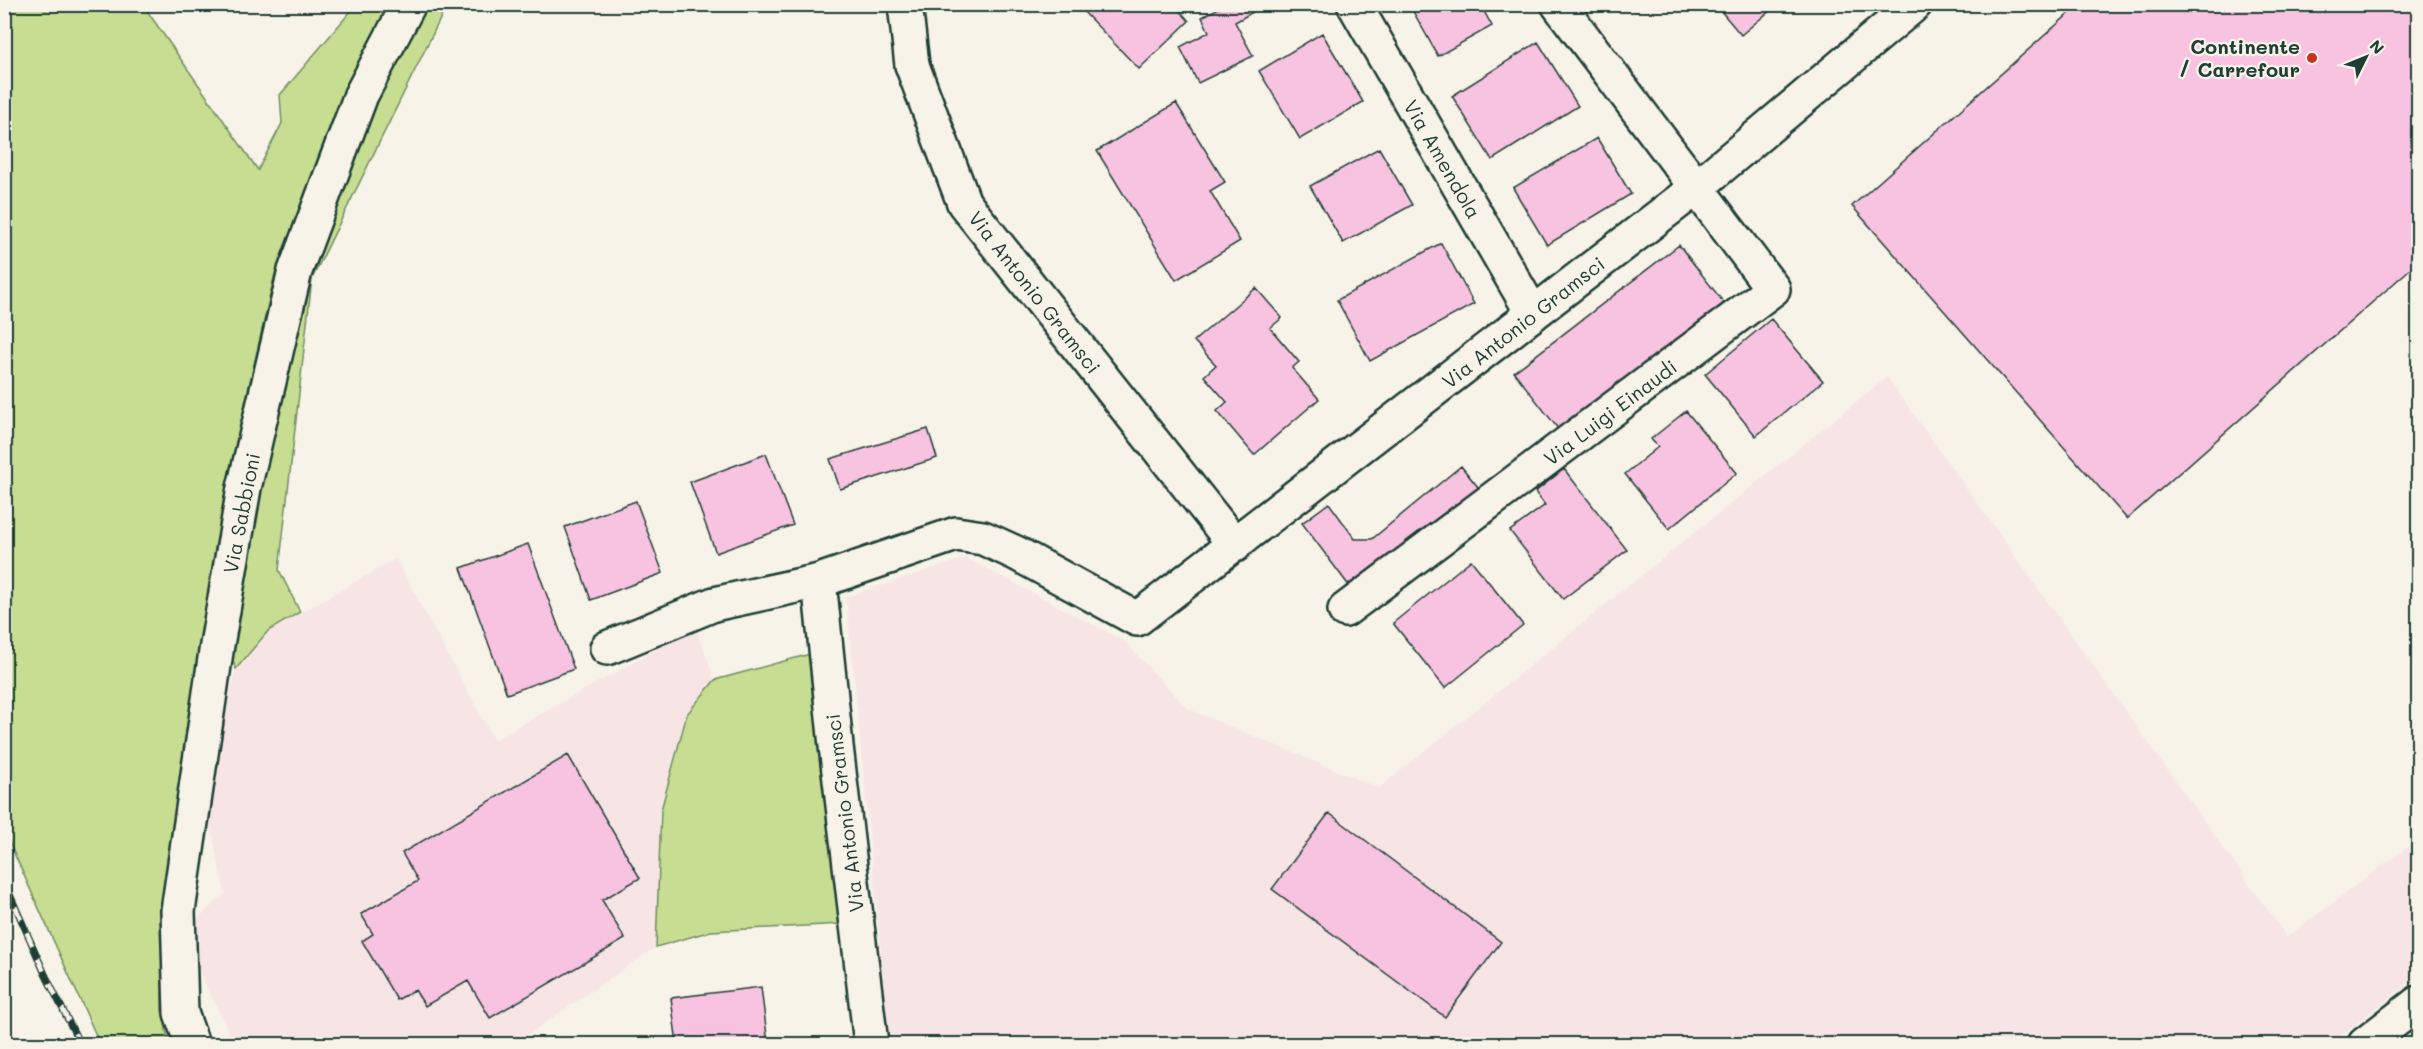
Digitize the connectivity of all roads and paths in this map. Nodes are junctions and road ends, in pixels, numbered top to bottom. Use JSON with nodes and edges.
{"nodes":[{"id":1,"x":409,"y":4,"type":"edge"},
{"id":2,"x":905,"y":4,"type":"edge"},
{"id":3,"x":1354,"y":4,"type":"edge"},
{"id":4,"x":1558,"y":4,"type":"edge"},
{"id":5,"x":1915,"y":4,"type":"edge"},
{"id":6,"x":1696,"y":188,"type":"junction"},
{"id":7,"x":1533,"y":314,"type":"junction"},
{"id":8,"x":1235,"y":545,"type":"junction"},
{"id":9,"x":819,"y":581,"type":"junction"},
{"id":10,"x":1344,"y":610,"type":"dead end"},
{"id":11,"x":607,"y":648,"type":"dead end"},
{"id":12,"x":2418,"y":1003,"type":"edge"},
{"id":13,"x":192,"y":1044,"type":"edge"},
{"id":14,"x":871,"y":1044,"type":"edge"},
{"id":15,"x":2365,"y":1044,"type":"edge"}],
"edges":[{"from":1,"to":13,"type":"street","name":"Via Sabbioni"},
{"from":2,"to":8,"type":"street","name":"Via Antonio Gramsci"},
{"from":3,"to":7,"type":"street","name":"Via Amendola"},
{"from":4,"to":6,"type":"street"},
{"from":5,"to":6,"type":"street","name":"Via Antonio Gramsci"},
{"from":6,"to":7,"type":"street","name":"Via Antonio Gramsci"},
{"from":6,"to":10,"type":"street","name":"Via Luigi Einaudi"},
{"from":7,"to":8,"type":"street","name":"Via Antonio Gramsci"},
{"from":8,"to":9,"type":"street","name":"Via Antonio Gramsci"},
{"from":9,"to":11,"type":"street","name":"Via Antonio Gramsci"},
{"from":9,"to":14,"type":"street","name":"Via Antonio Gramsci"},
{"from":12,"to":15,"type":"street"}]}
